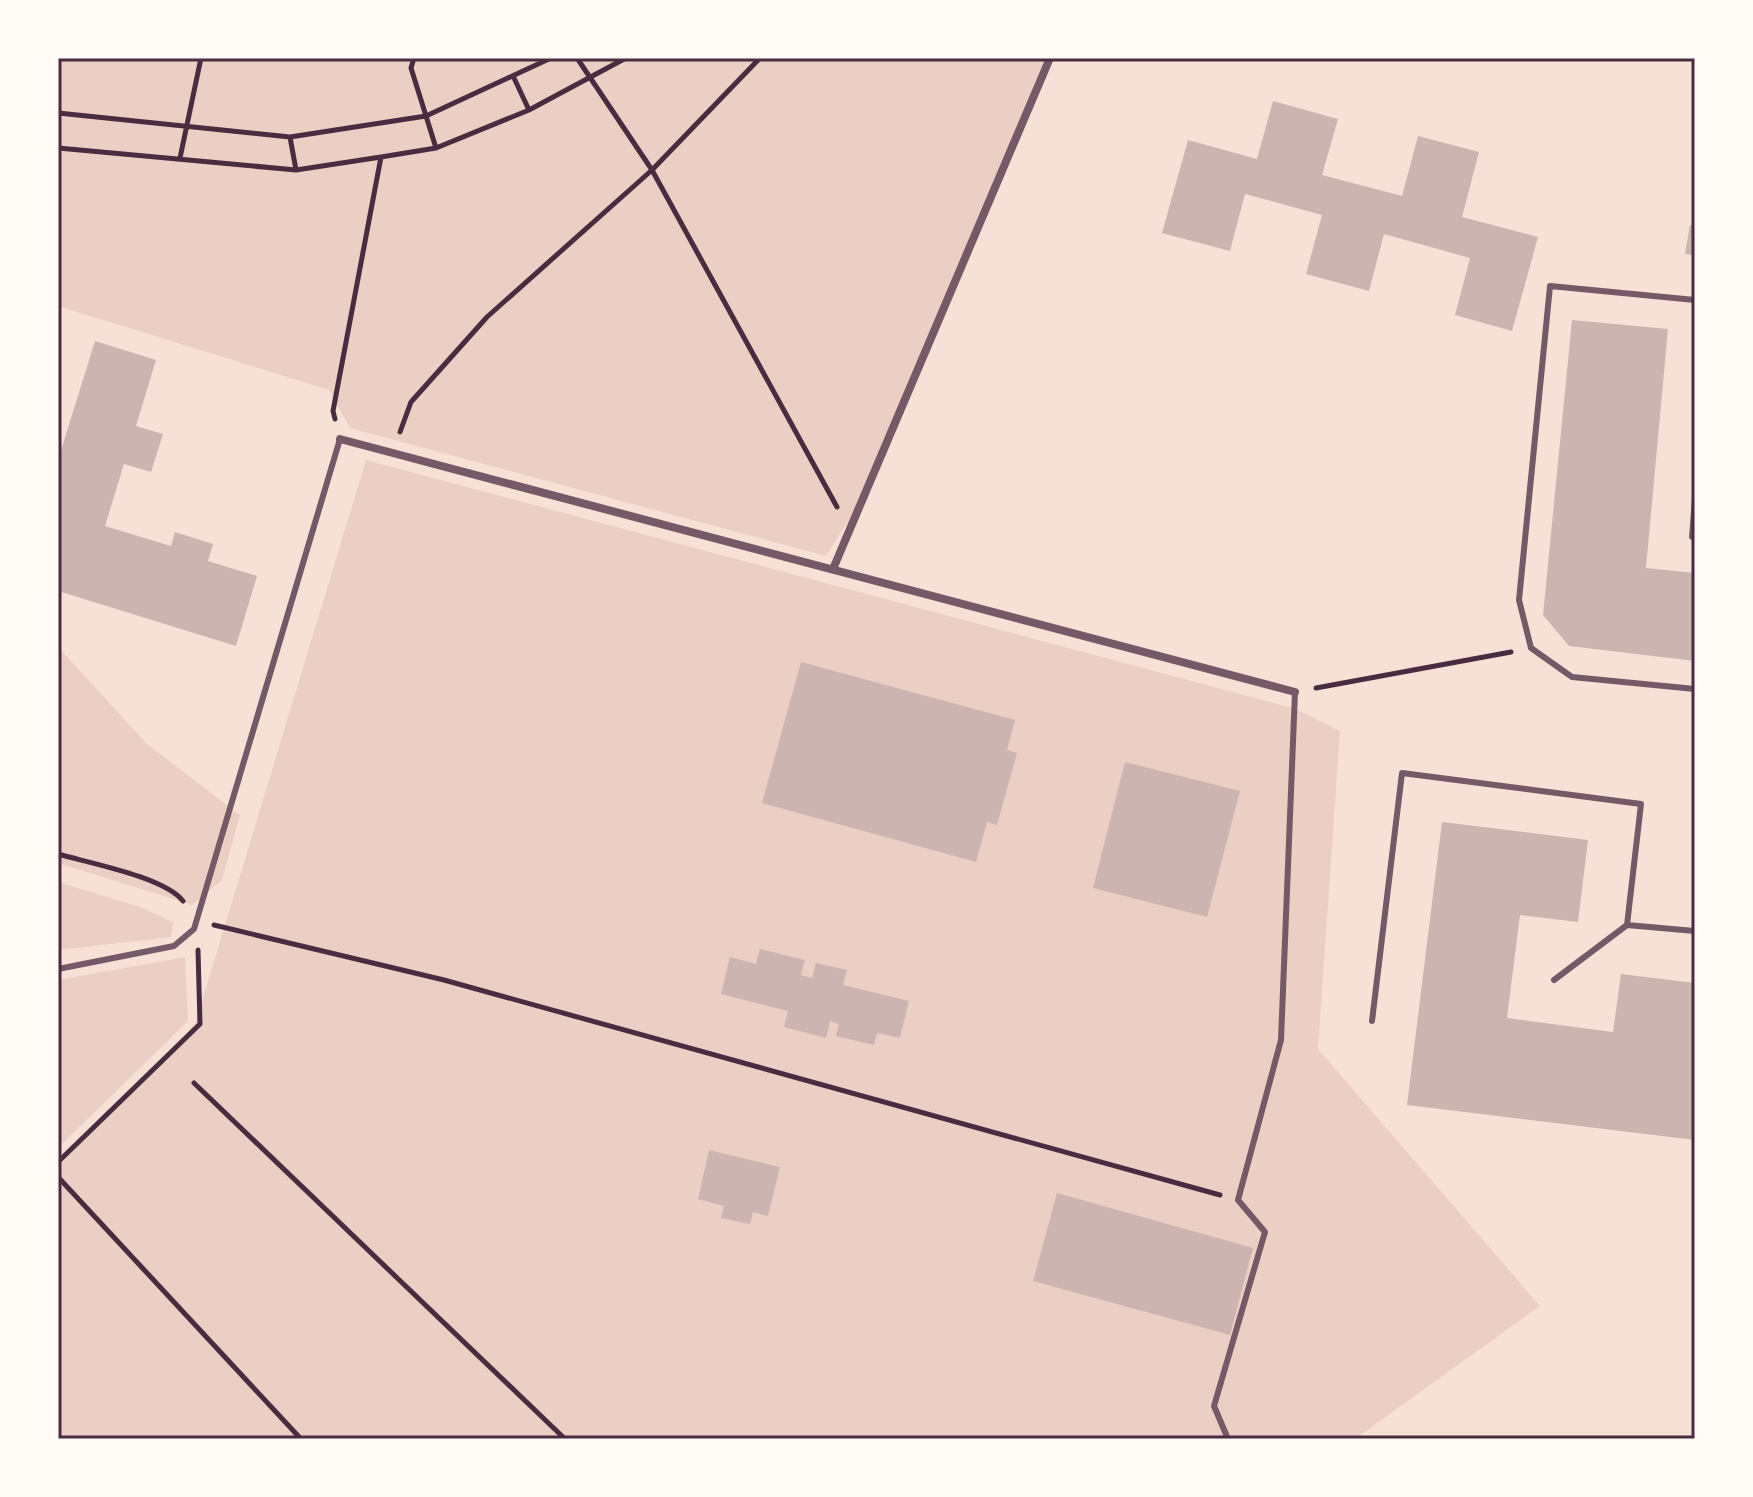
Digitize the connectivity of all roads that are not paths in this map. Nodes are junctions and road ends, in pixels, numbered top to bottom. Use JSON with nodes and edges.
{"nodes":[{"id":1,"x":1050,"y":58,"type":"edge"},
{"id":2,"x":1695,"y":300,"type":"edge"},
{"id":3,"x":340,"y":439,"type":"joint"},
{"id":4,"x":1695,"y":498,"type":"edge"},
{"id":5,"x":1695,"y":538,"type":"edge"},
{"id":6,"x":833,"y":569,"type":"junction"},
{"id":7,"x":1695,"y":689,"type":"edge"},
{"id":8,"x":1295,"y":692,"type":"joint"},
{"id":9,"x":1627,"y":925,"type":"junction"},
{"id":10,"x":1695,"y":931,"type":"edge"},
{"id":11,"x":58,"y":969,"type":"edge"},
{"id":12,"x":1554,"y":980,"type":"dead end"},
{"id":13,"x":1372,"y":1021,"type":"dead end"},
{"id":14,"x":1228,"y":1439,"type":"edge"}],
"edges":[{"from":1,"to":6,"type":"street"},
{"from":2,"to":7,"type":"lane"},
{"from":3,"to":6,"type":"street"},
{"from":3,"to":11,"type":"lane"},
{"from":4,"to":5,"type":"lane"},
{"from":6,"to":8,"type":"street"},
{"from":8,"to":14,"type":"lane"},
{"from":9,"to":10,"type":"lane"},
{"from":9,"to":12,"type":"lane"},
{"from":9,"to":13,"type":"lane"}]}
